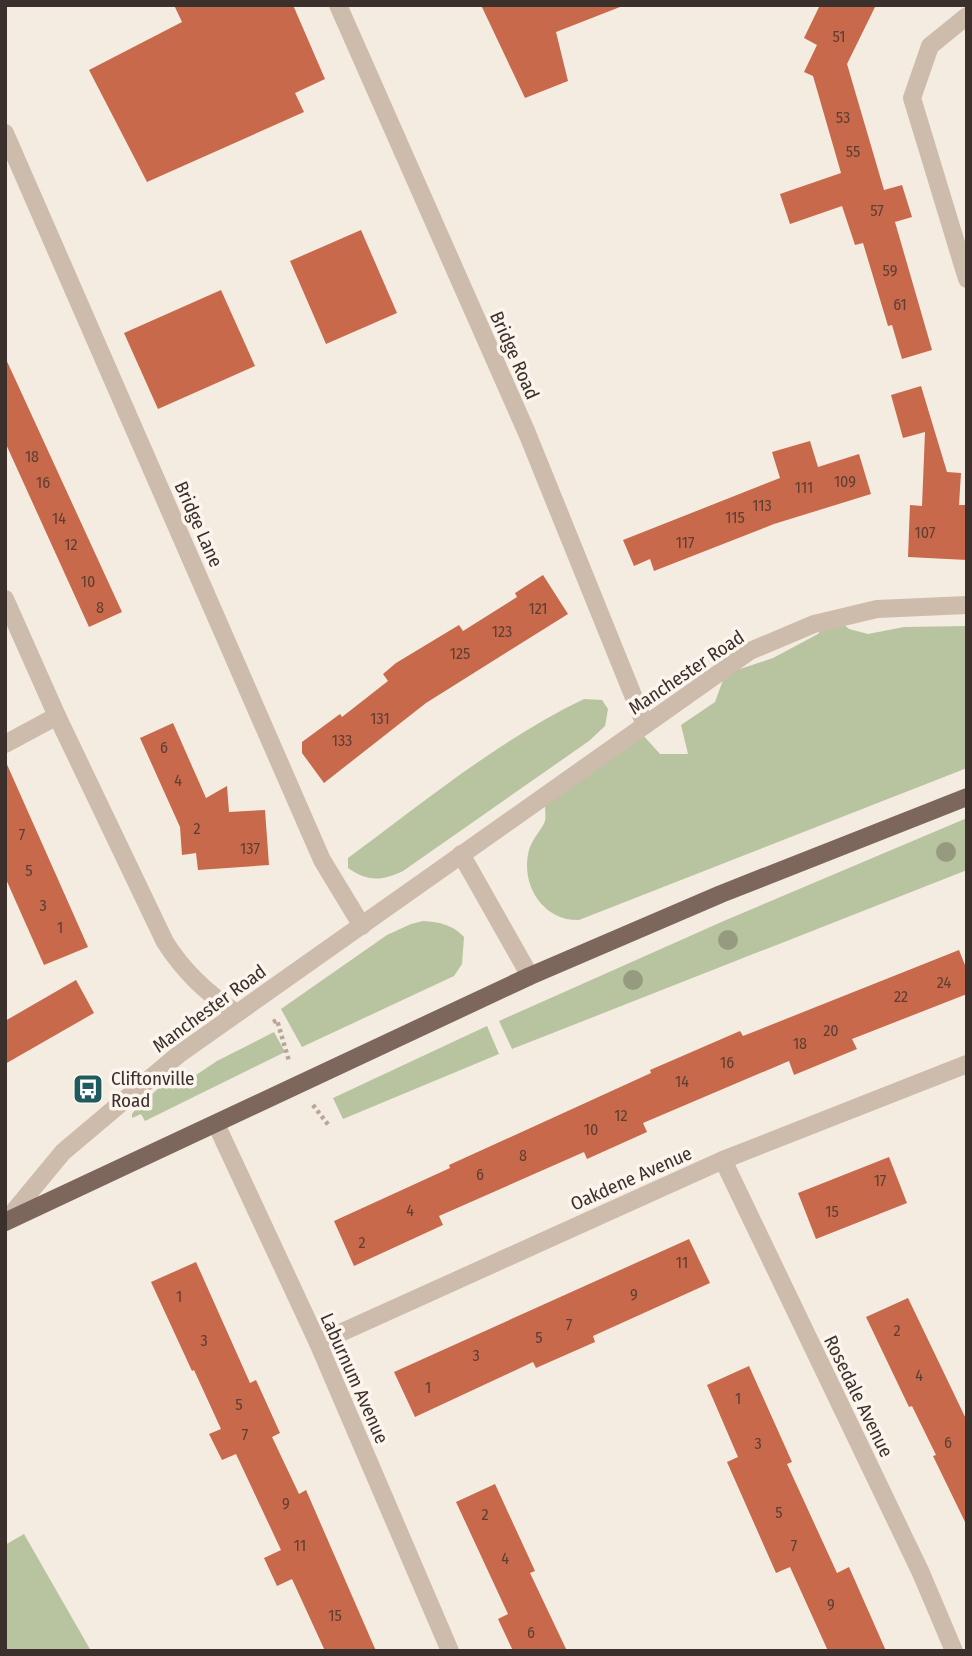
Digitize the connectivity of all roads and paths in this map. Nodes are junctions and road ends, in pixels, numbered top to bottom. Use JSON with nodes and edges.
{"nodes":[{"id":1,"x":338,"y":5,"type":"edge"},
{"id":2,"x":967,"y":16,"type":"edge"},
{"id":3,"x":5,"y":133,"type":"edge"},
{"id":4,"x":967,"y":279,"type":"edge"},
{"id":5,"x":5,"y":599,"type":"edge"},
{"id":6,"x":967,"y":605,"type":"edge"},
{"id":7,"x":57,"y":716,"type":"junction"},
{"id":8,"x":645,"y":725,"type":"junction"},
{"id":9,"x":5,"y":744,"type":"edge"},
{"id":10,"x":967,"y":797,"type":"edge"},
{"id":11,"x":461,"y":854,"type":"junction"},
{"id":12,"x":362,"y":926,"type":"junction"},
{"id":13,"x":530,"y":976,"type":"junction"},
{"id":14,"x":236,"y":1013,"type":"junction"},
{"id":15,"x":967,"y":1064,"type":"edge"},
{"id":16,"x":216,"y":1124,"type":"junction"},
{"id":17,"x":723,"y":1160,"type":"junction"},
{"id":18,"x":5,"y":1222,"type":"edge"},
{"id":19,"x":318,"y":1343,"type":"junction"},
{"id":20,"x":450,"y":1651,"type":"edge"},
{"id":21,"x":954,"y":1651,"type":"edge"}],
"edges":[{"from":1,"to":8,"type":"street","name":"Bridge Road"},
{"from":2,"to":4,"type":"street"},
{"from":3,"to":12,"type":"street","name":"Bridge Lane"},
{"from":5,"to":7,"type":"street"},
{"from":6,"to":8,"type":"street","name":"Manchester Road"},
{"from":7,"to":9,"type":"street"},
{"from":7,"to":14,"type":"street"},
{"from":8,"to":11,"type":"street","name":"Manchester Road"},
{"from":10,"to":13,"type":"main road","name":"Manchester Road"},
{"from":11,"to":12,"type":"street","name":"Manchester Road"},
{"from":11,"to":13,"type":"street"},
{"from":12,"to":14,"type":"street","name":"Manchester Road"},
{"from":13,"to":16,"type":"main road","name":"Manchester Road"},
{"from":14,"to":18,"type":"street","name":"Manchester Road"},
{"from":15,"to":17,"type":"street","name":"Oakdene Avenue"},
{"from":16,"to":18,"type":"main road","name":"Manchester Road"},
{"from":16,"to":19,"type":"street","name":"Laburnum Avenue"},
{"from":17,"to":19,"type":"street","name":"Oakdene Avenue"},
{"from":17,"to":21,"type":"street","name":"Rosedale Avenue"},
{"from":19,"to":20,"type":"street","name":"Laburnum Avenue"}]}
